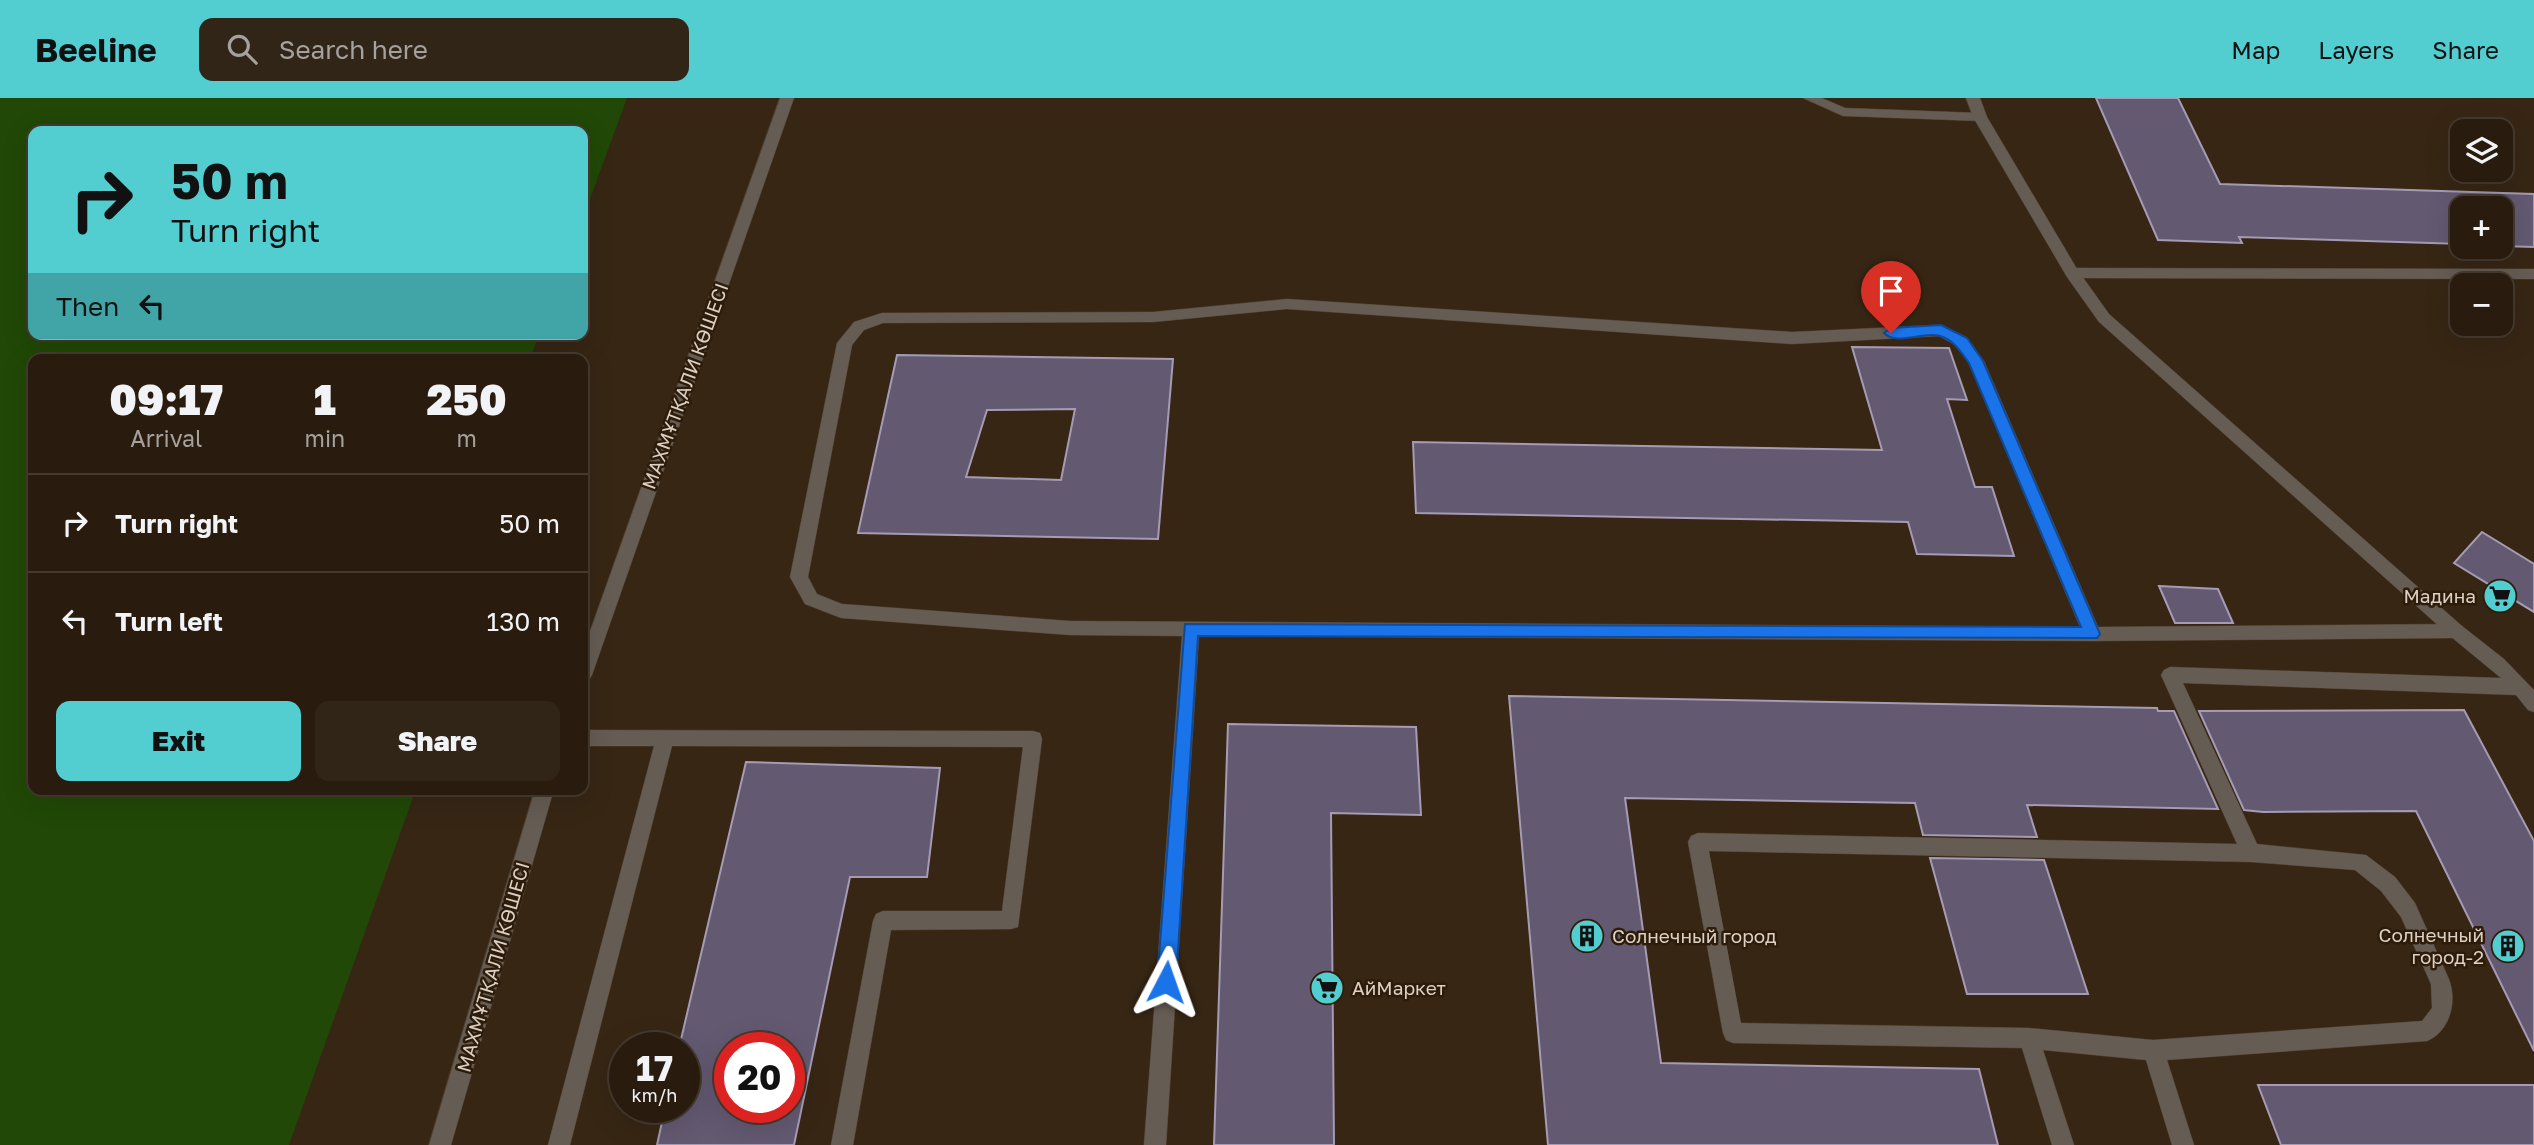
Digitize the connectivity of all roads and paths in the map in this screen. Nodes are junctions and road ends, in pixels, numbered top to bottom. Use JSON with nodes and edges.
{"nodes":[{"id":1,"x":787,"y":98,"type":"edge"},
{"id":2,"x":1810,"y":98,"type":"edge"},
{"id":3,"x":1973,"y":98,"type":"edge"},
{"id":4,"x":1980,"y":117,"type":"junction"},
{"id":5,"x":2072,"y":273,"type":"junction"},
{"id":6,"x":2534,"y":274,"type":"edge"},
{"id":7,"x":1191,"y":629,"type":"junction"},
{"id":8,"x":2456,"y":631,"type":"junction"},
{"id":9,"x":2092,"y":634,"type":"junction"},
{"id":10,"x":588,"y":660,"type":"edge"},
{"id":11,"x":2522,"y":687,"type":"junction"},
{"id":12,"x":2534,"y":704,"type":"edge"},
{"id":13,"x":588,"y":738,"type":"edge"},
{"id":14,"x":665,"y":738,"type":"junction"},
{"id":15,"x":543,"y":795,"type":"edge"},
{"id":16,"x":2251,"y":853,"type":"junction"},
{"id":17,"x":2029,"y":1038,"type":"junction"},
{"id":18,"x":2153,"y":1050,"type":"junction"},
{"id":19,"x":440,"y":1145,"type":"edge"},
{"id":20,"x":559,"y":1145,"type":"edge"},
{"id":21,"x":842,"y":1145,"type":"edge"},
{"id":22,"x":1155,"y":1145,"type":"edge"},
{"id":23,"x":2063,"y":1145,"type":"edge"},
{"id":24,"x":2183,"y":1145,"type":"edge"}],
"edges":[{"from":1,"to":10,"type":"street","name":"МАХМҰТҚАЛИ КӨШЕСІ"},
{"from":2,"to":4,"type":"street"},
{"from":3,"to":4,"type":"street"},
{"from":4,"to":5,"type":"street"},
{"from":5,"to":6,"type":"street"},
{"from":5,"to":8,"type":"street"},
{"from":7,"to":9,"type":"street"},
{"from":7,"to":9,"type":"street"},
{"from":7,"to":22,"type":"street"},
{"from":8,"to":9,"type":"street"},
{"from":8,"to":11,"type":"street"},
{"from":11,"to":12,"type":"street"},
{"from":11,"to":16,"type":"street"},
{"from":13,"to":14,"type":"street"},
{"from":14,"to":20,"type":"street"},
{"from":14,"to":21,"type":"street"},
{"from":15,"to":19,"type":"street","name":"МАХМҰТҚАЛИ КӨШЕСІ"},
{"from":16,"to":17,"type":"street"},
{"from":16,"to":18,"type":"street"},
{"from":17,"to":18,"type":"street"},
{"from":17,"to":23,"type":"street"},
{"from":18,"to":24,"type":"street"}]}
